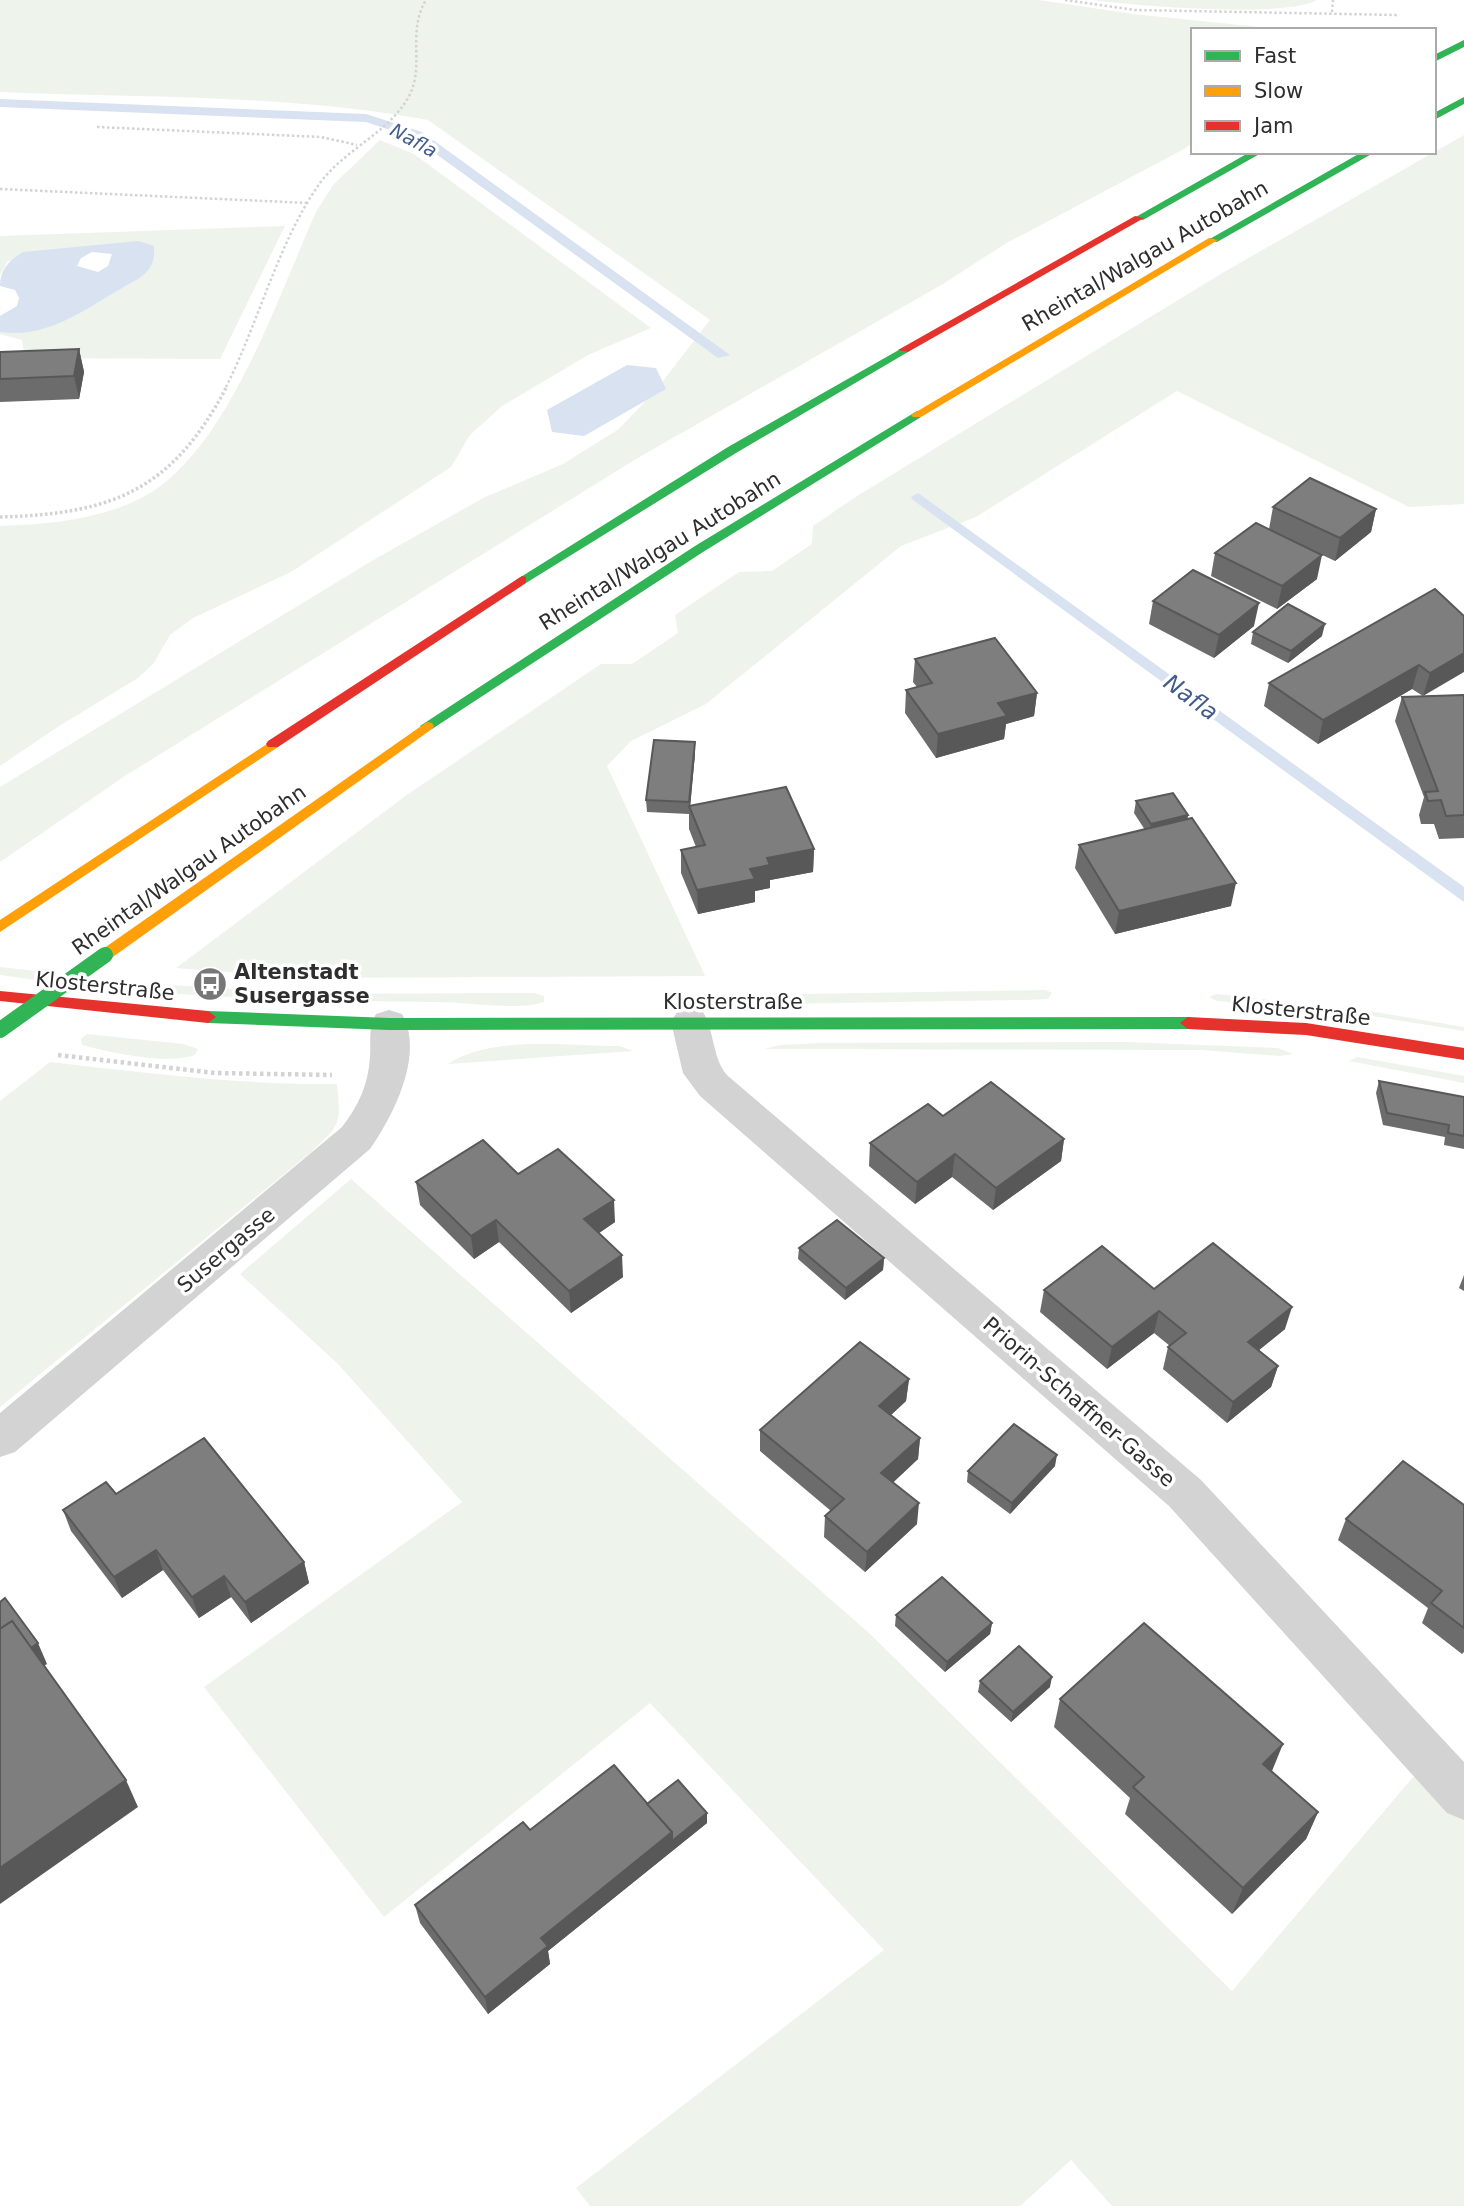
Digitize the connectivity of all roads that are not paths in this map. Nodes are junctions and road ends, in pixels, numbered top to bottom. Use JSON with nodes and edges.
{"nodes":[{"id":1,"x":1464,"y":43,"type":"edge"},
{"id":2,"x":1436,"y":58,"type":"edge"},
{"id":3,"x":1464,"y":100,"type":"edge"},
{"id":4,"x":1436,"y":116,"type":"edge"},
{"id":5,"x":1254,"y":154,"type":"edge"},
{"id":6,"x":1366,"y":154,"type":"edge"},
{"id":7,"x":0,"y":927,"type":"edge"},
{"id":8,"x":0,"y":996,"type":"edge"},
{"id":9,"x":690,"y":1022,"type":"junction"},
{"id":10,"x":390,"y":1024,"type":"junction"},
{"id":11,"x":0,"y":1030,"type":"edge"},
{"id":12,"x":1464,"y":1054,"type":"edge"},
{"id":13,"x":0,"y":1438,"type":"edge"},
{"id":14,"x":1464,"y":1797,"type":"edge"}],
"edges":[{"from":1,"to":2,"type":"main road"},
{"from":3,"to":4,"type":"main road"},
{"from":5,"to":7,"type":"main road","name":"Rheintal/Walgau Autobahn"},
{"from":6,"to":11,"type":"main road","name":"Rheintal/Walgau Autobahn","bridge":true},
{"from":8,"to":10,"type":"main road","name":"Klosterstraße"},
{"from":9,"to":10,"type":"main road","name":"Klosterstraße"},
{"from":9,"to":12,"type":"main road","name":"Klosterstraße"},
{"from":9,"to":14,"type":"street","name":"Priorin-Schaffner-Gasse"},
{"from":10,"to":13,"type":"street","name":"Susergasse"}]}
